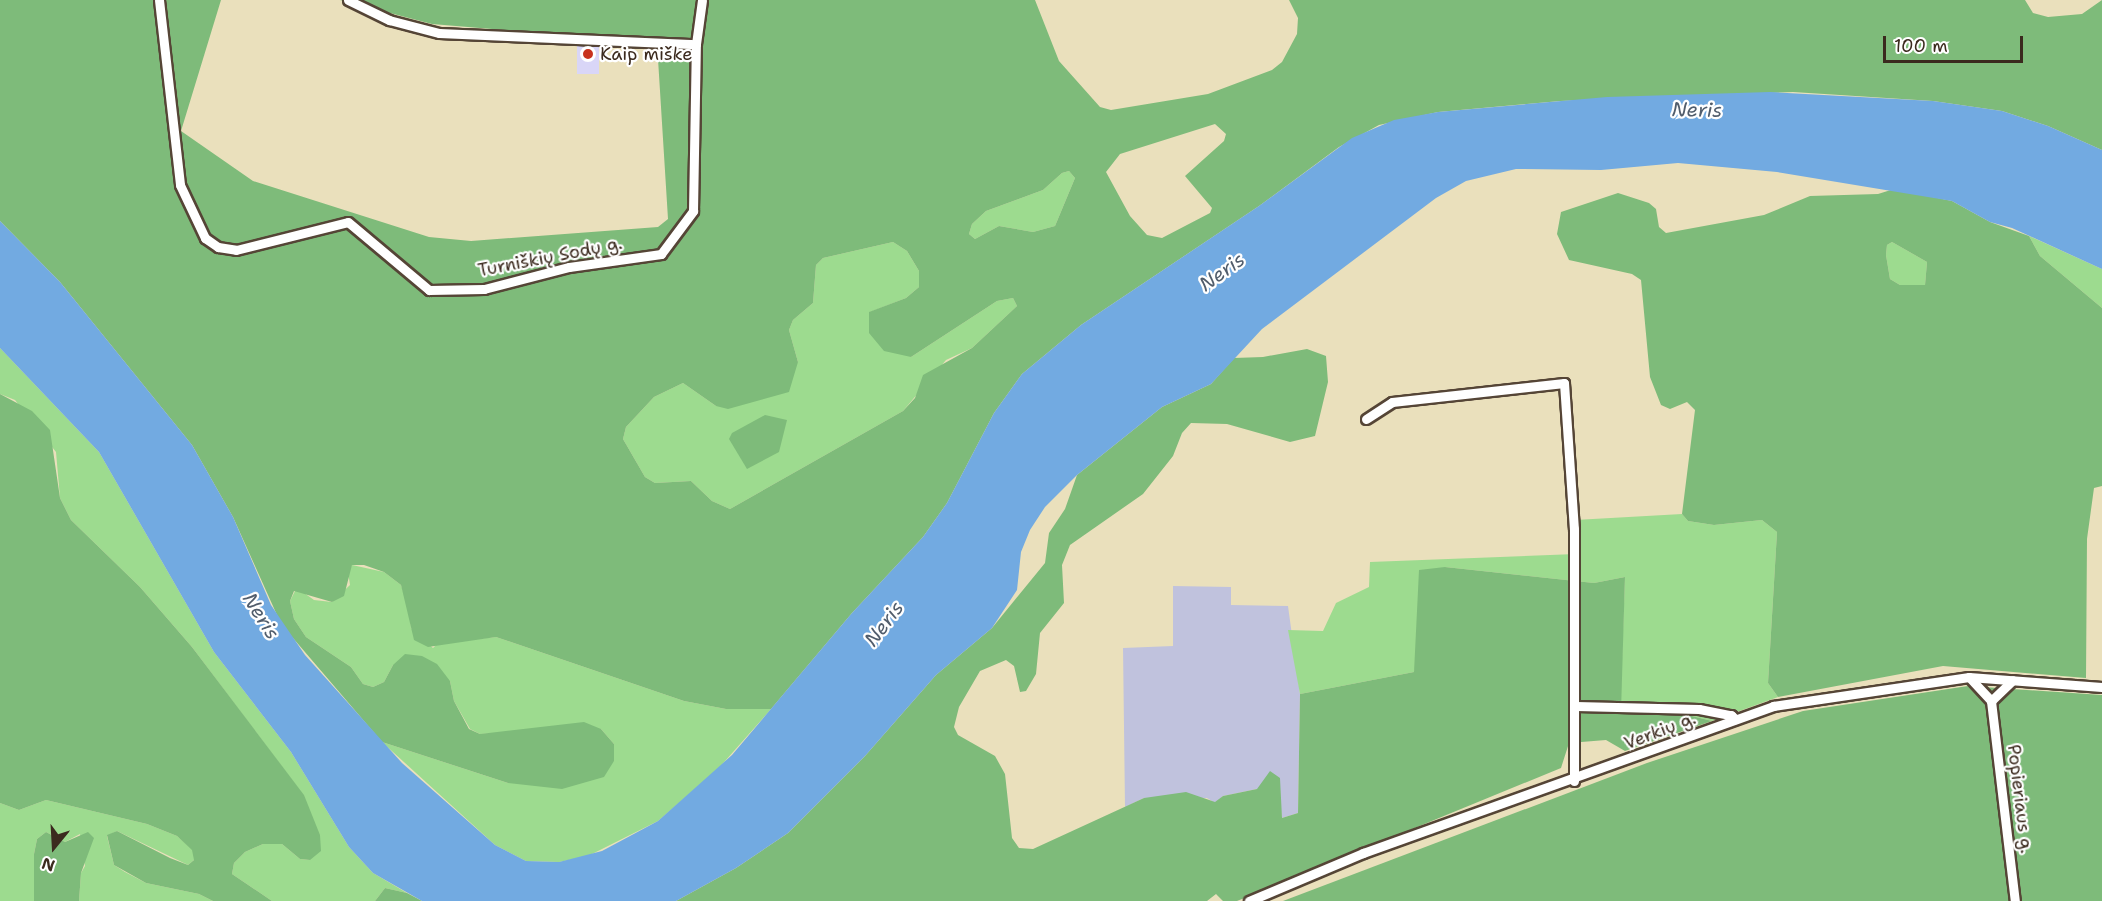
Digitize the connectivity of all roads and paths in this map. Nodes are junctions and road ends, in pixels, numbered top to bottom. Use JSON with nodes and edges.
{"nodes":[{"id":1,"x":159,"y":0,"type":"edge"},
{"id":2,"x":348,"y":0,"type":"edge"},
{"id":3,"x":702,"y":0,"type":"edge"},
{"id":4,"x":696,"y":45,"type":"junction"},
{"id":5,"x":1366,"y":419,"type":"dead end"},
{"id":6,"x":1969,"y":678,"type":"junction"},
{"id":7,"x":2013,"y":680,"type":"junction"},
{"id":8,"x":2102,"y":687,"type":"edge"},
{"id":9,"x":1991,"y":701,"type":"junction"},
{"id":10,"x":1576,"y":706,"type":"junction"},
{"id":11,"x":1736,"y":719,"type":"junction"},
{"id":12,"x":1574,"y":781,"type":"junction"},
{"id":13,"x":1249,"y":901,"type":"edge"},
{"id":14,"x":2015,"y":901,"type":"edge"}],
"edges":[{"from":1,"to":4,"type":"street","name":"Turniškių Sodų g."},
{"from":2,"to":4,"type":"street"},
{"from":3,"to":4,"type":"street","name":"Turniškių Sodų g."},
{"from":5,"to":10,"type":"street"},
{"from":6,"to":7,"type":"street","name":"Verkių g."},
{"from":6,"to":9,"type":"street"},
{"from":6,"to":11,"type":"street","name":"Verkių g."},
{"from":7,"to":8,"type":"street","name":"Verkių g."},
{"from":7,"to":9,"type":"street"},
{"from":9,"to":14,"type":"street","name":"Popieriaus g."},
{"from":10,"to":11,"type":"street"},
{"from":10,"to":12,"type":"street"},
{"from":11,"to":12,"type":"street","name":"Verkių g."},
{"from":12,"to":13,"type":"street","name":"Verkių g."}]}
